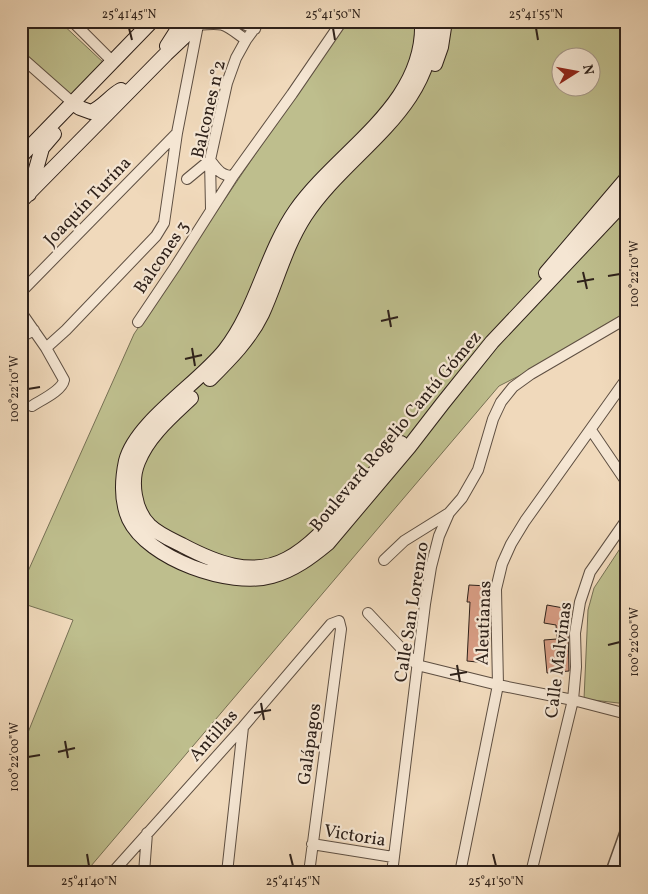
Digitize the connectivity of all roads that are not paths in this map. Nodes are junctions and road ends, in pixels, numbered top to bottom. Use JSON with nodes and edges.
{"nodes":[{"id":1,"x":72,"y":21,"type":"edge"},
{"id":2,"x":152,"y":21,"type":"edge"},
{"id":3,"x":184,"y":21,"type":"edge"},
{"id":4,"x":237,"y":21,"type":"edge"},
{"id":5,"x":342,"y":21,"type":"edge"},
{"id":6,"x":422,"y":21,"type":"edge"},
{"id":7,"x":433,"y":21,"type":"edge"},
{"id":8,"x":445,"y":21,"type":"edge"},
{"id":9,"x":224,"y":22,"type":"edge"},
{"id":10,"x":199,"y":23,"type":"edge"},
{"id":11,"x":258,"y":25,"type":"edge"},
{"id":12,"x":246,"y":40,"type":"junction"},
{"id":13,"x":166,"y":54,"type":"junction"},
{"id":14,"x":21,"y":57,"type":"edge"},
{"id":15,"x":113,"y":62,"type":"junction"},
{"id":16,"x":135,"y":85,"type":"junction"},
{"id":17,"x":77,"y":106,"type":"junction"},
{"id":18,"x":398,"y":116,"type":"junction"},
{"id":19,"x":177,"y":133,"type":"junction"},
{"id":20,"x":21,"y":156,"type":"edge"},
{"id":21,"x":210,"y":160,"type":"junction"},
{"id":22,"x":21,"y":161,"type":"edge"},
{"id":23,"x":35,"y":170,"type":"junction"},
{"id":24,"x":232,"y":176,"type":"junction"},
{"id":25,"x":627,"y":178,"type":"edge"},
{"id":26,"x":187,"y":179,"type":"dead end"},
{"id":27,"x":25,"y":198,"type":"edge"},
{"id":28,"x":627,"y":200,"type":"edge"},
{"id":29,"x":212,"y":210,"type":"junction"},
{"id":30,"x":21,"y":292,"type":"edge"},
{"id":31,"x":21,"y":312,"type":"edge"},
{"id":32,"x":627,"y":318,"type":"edge"},
{"id":33,"x":138,"y":322,"type":"dead end"},
{"id":34,"x":34,"y":330,"type":"junction"},
{"id":35,"x":21,"y":337,"type":"edge"},
{"id":36,"x":46,"y":348,"type":"junction"},
{"id":37,"x":627,"y":378,"type":"edge"},
{"id":38,"x":32,"y":406,"type":"dead end"},
{"id":39,"x":590,"y":430,"type":"junction"},
{"id":40,"x":627,"y":483,"type":"edge"},
{"id":41,"x":449,"y":513,"type":"junction"},
{"id":42,"x":627,"y":519,"type":"edge"},
{"id":43,"x":384,"y":560,"type":"dead end"},
{"id":44,"x":368,"y":613,"type":"dead end"},
{"id":45,"x":339,"y":621,"type":"joint"},
{"id":46,"x":417,"y":664,"type":"junction"},
{"id":47,"x":498,"y":685,"type":"junction"},
{"id":48,"x":573,"y":700,"type":"junction"},
{"id":49,"x":627,"y":714,"type":"edge"},
{"id":50,"x":243,"y":727,"type":"junction"},
{"id":51,"x":627,"y":830,"type":"edge"},
{"id":52,"x":147,"y":834,"type":"junction"},
{"id":53,"x":312,"y":844,"type":"junction"},
{"id":54,"x":394,"y":857,"type":"junction"},
{"id":55,"x":112,"y":873,"type":"edge"},
{"id":56,"x":144,"y":873,"type":"edge"},
{"id":57,"x":227,"y":873,"type":"edge"},
{"id":58,"x":309,"y":873,"type":"edge"},
{"id":59,"x":392,"y":873,"type":"edge"},
{"id":60,"x":460,"y":873,"type":"edge"},
{"id":61,"x":531,"y":873,"type":"edge"},
{"id":62,"x":612,"y":873,"type":"edge"}],
"edges":[{"from":1,"to":15,"type":"street"},
{"from":2,"to":15,"type":"main road"},
{"from":3,"to":13,"type":"main road"},
{"from":4,"to":11,"type":"street"},
{"from":5,"to":24,"type":"street","name":"Balcones 3"},
{"from":6,"to":28,"type":"main road","name":"Boulevard Rogelio Cantú Gómez"},
{"from":7,"to":18,"type":"main road","name":"Boulevard Rogelio Cantú Gómez"},
{"from":8,"to":18,"type":"main road"},
{"from":9,"to":10,"type":"street"},
{"from":9,"to":12,"type":"street"},
{"from":10,"to":13,"type":"main road"},
{"from":10,"to":19,"type":"street"},
{"from":11,"to":12,"type":"street","name":"Balcones n°2"},
{"from":12,"to":21,"type":"street","name":"Balcones n°2"},
{"from":13,"to":16,"type":"main road"},
{"from":14,"to":17,"type":"street"},
{"from":15,"to":17,"type":"main road"},
{"from":16,"to":17,"type":"main road"},
{"from":16,"to":27,"type":"main road"},
{"from":17,"to":20,"type":"main road"},
{"from":17,"to":23,"type":"main road"},
{"from":18,"to":25,"type":"main road","name":"Boulevard Rogelio Cantú Gómez"},
{"from":19,"to":30,"type":"street","name":"Joaquín Turína"},
{"from":19,"to":36,"type":"street"},
{"from":21,"to":24,"type":"street"},
{"from":21,"to":26,"type":"street"},
{"from":21,"to":29,"type":"street","name":"Balcones n°2"},
{"from":22,"to":23,"type":"main road"},
{"from":23,"to":27,"type":"main road"},
{"from":24,"to":29,"type":"street","name":"Balcones 3"},
{"from":29,"to":33,"type":"street","name":"Balcones 3"},
{"from":31,"to":34,"type":"street"},
{"from":32,"to":41,"type":"street","name":"Calle San Lorenzo"},
{"from":34,"to":35,"type":"street"},
{"from":34,"to":36,"type":"street"},
{"from":36,"to":38,"type":"street"},
{"from":37,"to":39,"type":"street","name":"Aleutianas"},
{"from":39,"to":40,"type":"street"},
{"from":39,"to":47,"type":"street","name":"Aleutianas"},
{"from":41,"to":43,"type":"street"},
{"from":41,"to":46,"type":"street","name":"Calle San Lorenzo"},
{"from":42,"to":48,"type":"street","name":"Calle Malvinas"},
{"from":44,"to":46,"type":"street"},
{"from":45,"to":50,"type":"street","name":"Antillas"},
{"from":45,"to":53,"type":"street","name":"Galápagos"},
{"from":46,"to":47,"type":"street"},
{"from":46,"to":54,"type":"street","name":"Calle San Lorenzo"},
{"from":47,"to":48,"type":"street"},
{"from":47,"to":60,"type":"street","name":"Aleutianas"},
{"from":48,"to":49,"type":"street"},
{"from":48,"to":61,"type":"street","name":"Calle Malvinas"},
{"from":50,"to":52,"type":"street","name":"Antillas"},
{"from":50,"to":57,"type":"street"},
{"from":51,"to":62,"type":"street"},
{"from":52,"to":55,"type":"street","name":"Antillas"},
{"from":52,"to":56,"type":"street"},
{"from":53,"to":54,"type":"street","name":"Victoria"},
{"from":53,"to":58,"type":"street","name":"Galápagos"},
{"from":54,"to":59,"type":"street","name":"Calle San Lorenzo"}]}
